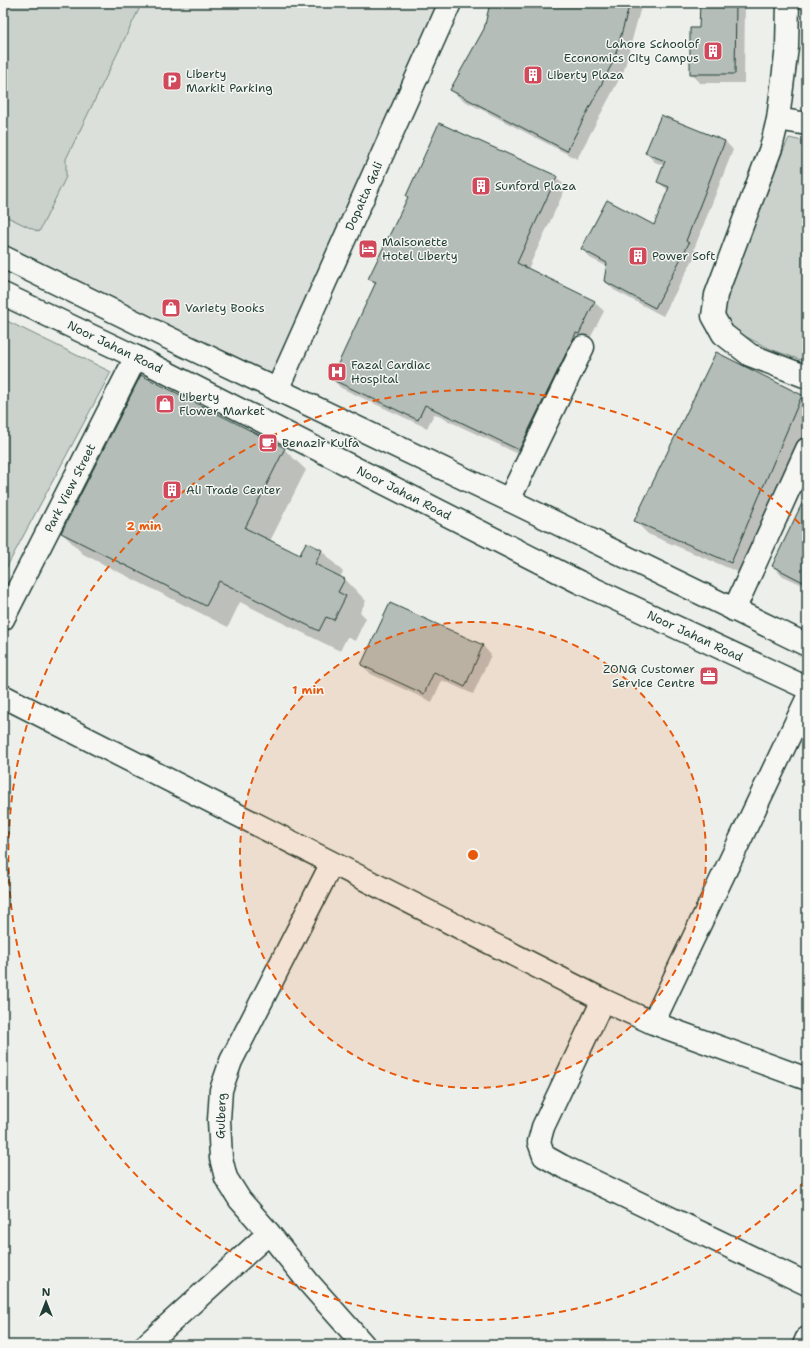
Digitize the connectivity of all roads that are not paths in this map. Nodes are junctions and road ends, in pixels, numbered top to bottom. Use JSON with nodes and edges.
{"nodes":[{"id":1,"x":450,"y":3,"type":"edge"},
{"id":2,"x":788,"y":3,"type":"edge"},
{"id":3,"x":778,"y":119,"type":"junction"},
{"id":4,"x":807,"y":124,"type":"edge"},
{"id":5,"x":3,"y":257,"type":"edge"},
{"id":6,"x":3,"y":294,"type":"edge"},
{"id":7,"x":582,"y":347,"type":"dead end"},
{"id":8,"x":136,"y":357,"type":"junction"},
{"id":9,"x":807,"y":377,"type":"edge"},
{"id":10,"x":277,"y":390,"type":"junction"},
{"id":11,"x":807,"y":449,"type":"edge"},
{"id":12,"x":509,"y":500,"type":"junction"},
{"id":13,"x":734,"y":610,"type":"junction"},
{"id":14,"x":3,"y":619,"type":"edge"},
{"id":15,"x":807,"y":645,"type":"edge"},
{"id":16,"x":807,"y":688,"type":"edge"},
{"id":17,"x":3,"y":696,"type":"edge"},
{"id":18,"x":807,"y":699,"type":"edge"},
{"id":19,"x":332,"y":863,"type":"junction"},
{"id":20,"x":603,"y":1000,"type":"junction"},
{"id":21,"x":653,"y":1023,"type":"junction"},
{"id":22,"x":807,"y":1079,"type":"edge"},
{"id":23,"x":269,"y":1233,"type":"junction"},
{"id":24,"x":807,"y":1284,"type":"edge"},
{"id":25,"x":807,"y":1338,"type":"edge"},
{"id":26,"x":146,"y":1345,"type":"edge"},
{"id":27,"x":364,"y":1345,"type":"edge"},
{"id":28,"x":804,"y":1345,"type":"edge"}],
"edges":[{"from":1,"to":10,"type":"street","name":"Dopatta Gali"},
{"from":2,"to":3,"type":"street"},
{"from":3,"to":4,"type":"street"},
{"from":3,"to":9,"type":"street"},
{"from":5,"to":10,"type":"street"},
{"from":6,"to":8,"type":"street","name":"Noor Jahan Road"},
{"from":7,"to":12,"type":"street"},
{"from":8,"to":14,"type":"street","name":"Park View Street"},
{"from":8,"to":16,"type":"street","name":"Noor Jahan Road"},
{"from":10,"to":12,"type":"street"},
{"from":11,"to":13,"type":"street"},
{"from":12,"to":13,"type":"street"},
{"from":13,"to":15,"type":"street"},
{"from":17,"to":19,"type":"street"},
{"from":18,"to":21,"type":"street"},
{"from":19,"to":20,"type":"street"},
{"from":19,"to":23,"type":"street","name":"Gulberg"},
{"from":20,"to":21,"type":"street"},
{"from":20,"to":24,"type":"street"},
{"from":21,"to":22,"type":"street"},
{"from":23,"to":26,"type":"street"},
{"from":23,"to":27,"type":"street","name":"Gulberg"},
{"from":25,"to":28,"type":"street"}]}
